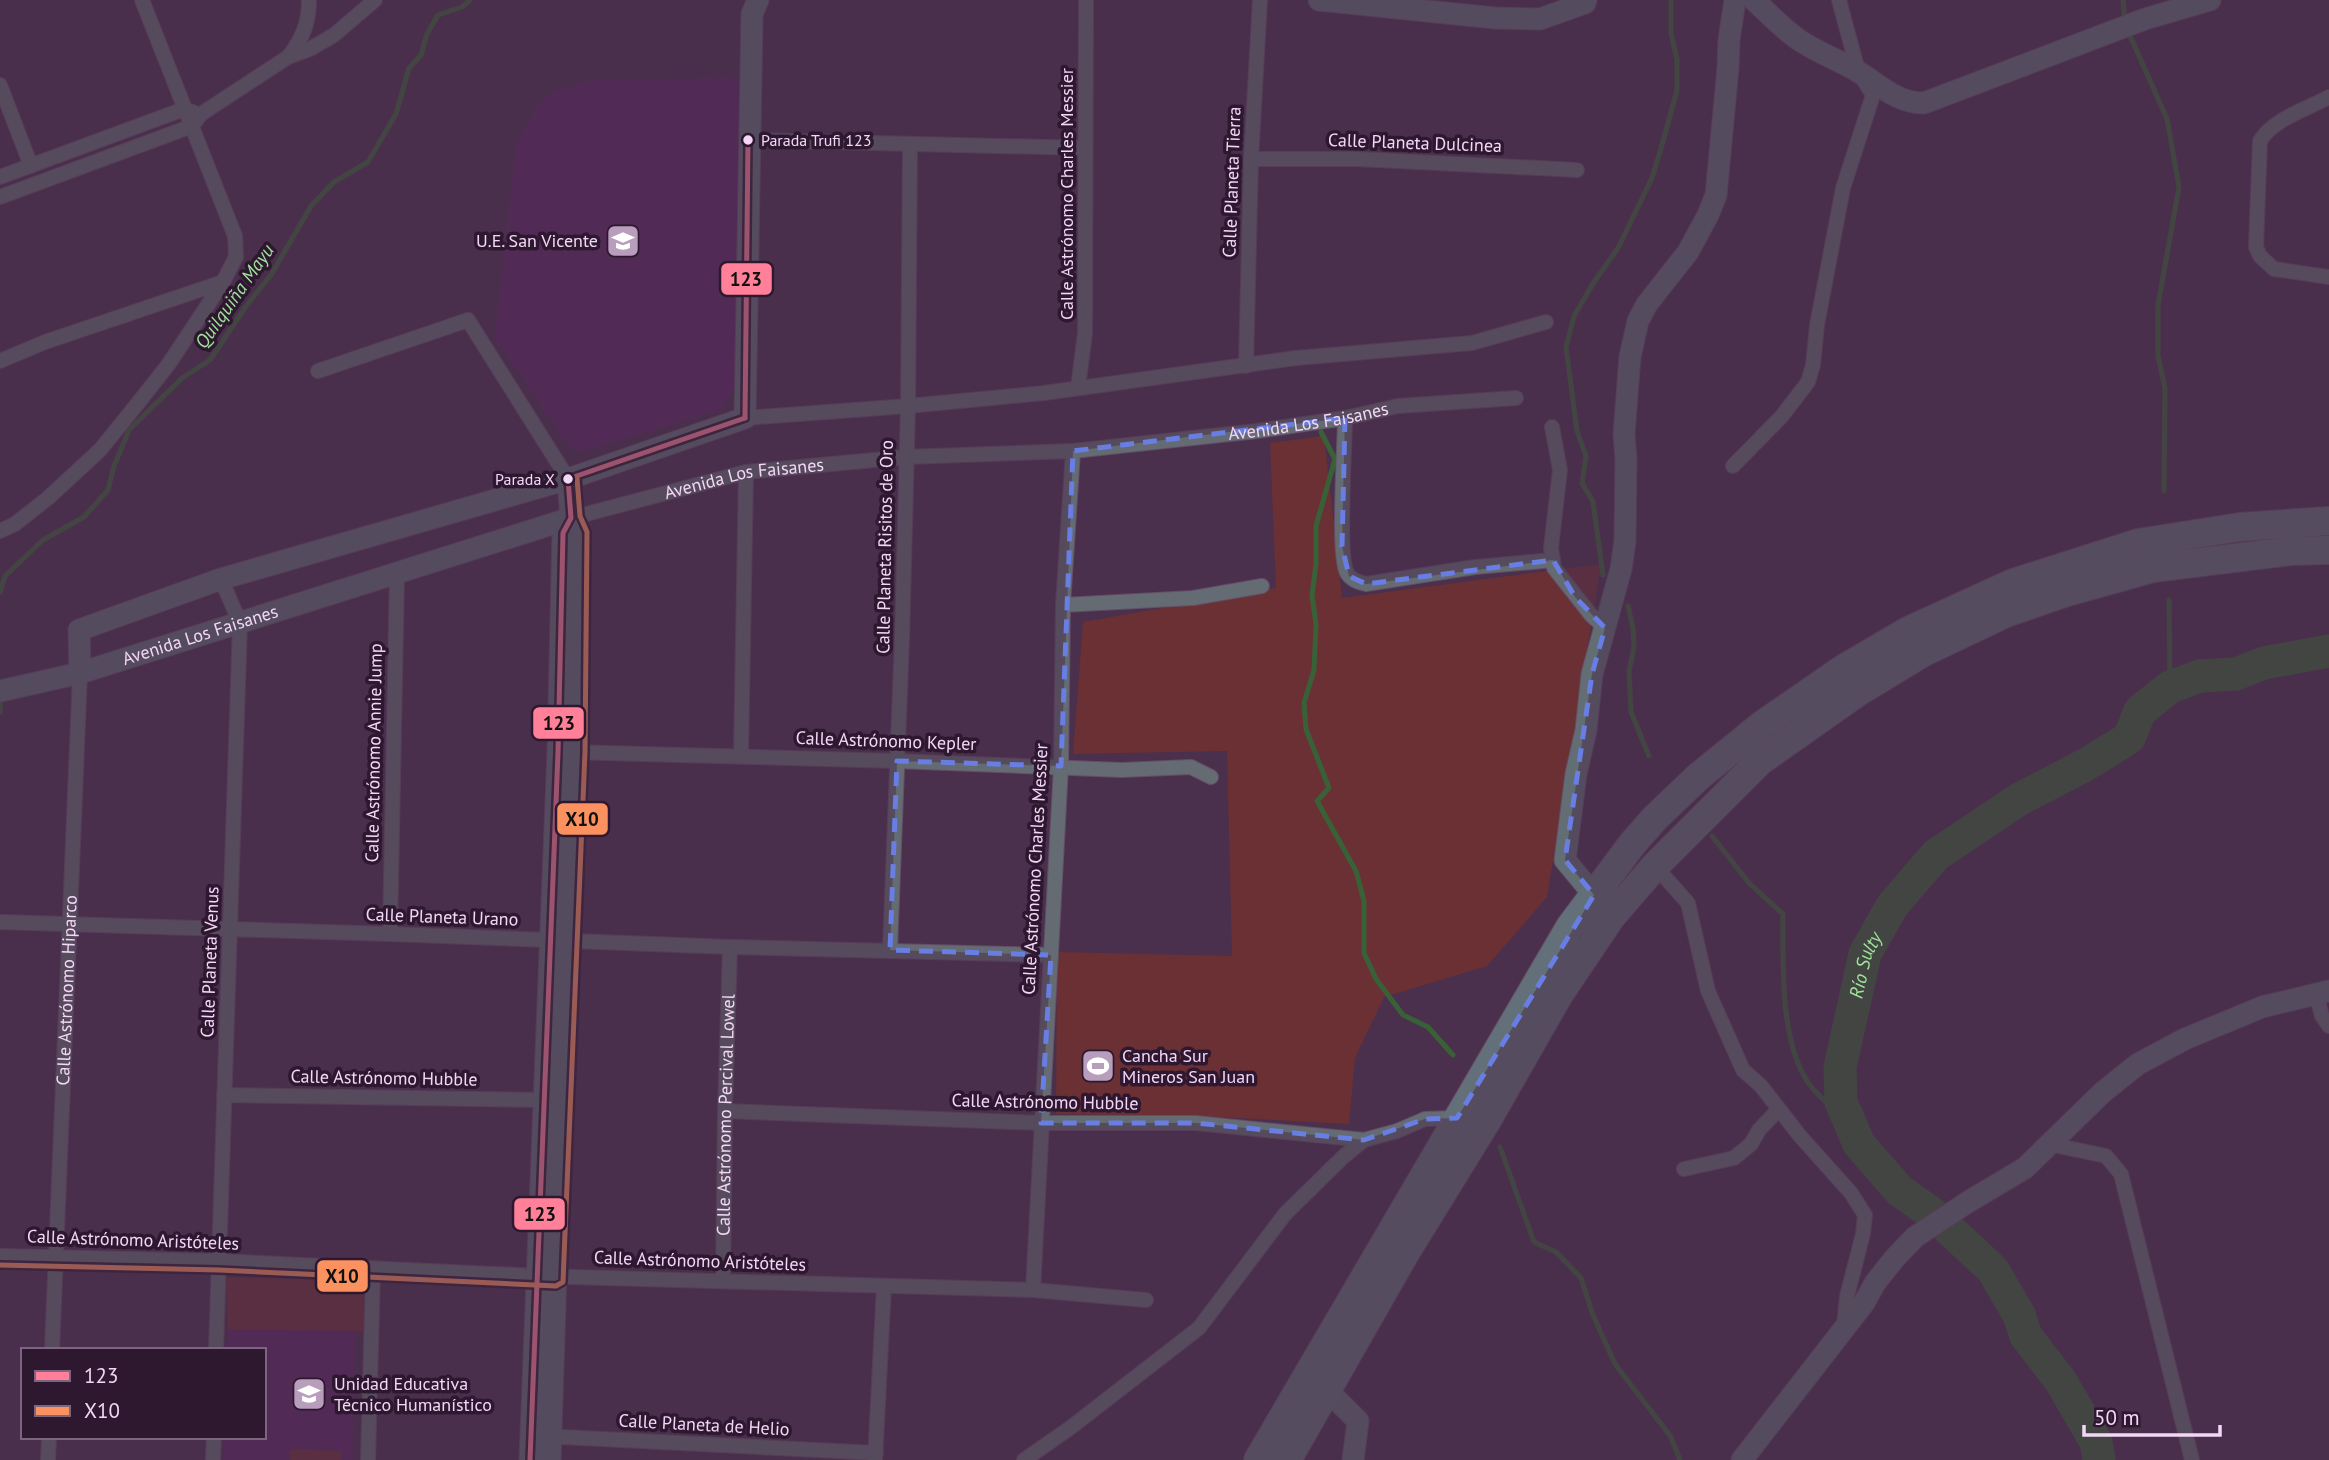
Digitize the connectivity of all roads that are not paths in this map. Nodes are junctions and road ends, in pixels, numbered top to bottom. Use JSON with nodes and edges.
{"nodes":[{"id":1,"x":142,"y":0,"type":"edge"},
{"id":2,"x":309,"y":0,"type":"edge"},
{"id":3,"x":375,"y":0,"type":"edge"},
{"id":4,"x":757,"y":0,"type":"edge"},
{"id":5,"x":1086,"y":0,"type":"edge"},
{"id":6,"x":1260,"y":0,"type":"edge"},
{"id":7,"x":1320,"y":0,"type":"edge"},
{"id":8,"x":1586,"y":0,"type":"edge"},
{"id":9,"x":1735,"y":0,"type":"edge"},
{"id":10,"x":1754,"y":0,"type":"edge"},
{"id":11,"x":1839,"y":0,"type":"edge"},
{"id":12,"x":2210,"y":0,"type":"edge"},
{"id":13,"x":1416,"y":5,"type":"edge"},
{"id":14,"x":288,"y":57,"type":"junction"},
{"id":15,"x":1858,"y":71,"type":"junction"},
{"id":16,"x":0,"y":85,"type":"edge"},
{"id":17,"x":2329,"y":97,"type":"edge"},
{"id":18,"x":184,"y":109,"type":"junction"},
{"id":19,"x":201,"y":114,"type":"junction"},
{"id":20,"x":192,"y":126,"type":"junction"},
{"id":21,"x":748,"y":140,"type":"junction"},
{"id":22,"x":910,"y":144,"type":"junction"},
{"id":23,"x":1085,"y":148,"type":"junction"},
{"id":24,"x":1251,"y":159,"type":"junction"},
{"id":25,"x":31,"y":166,"type":"junction"},
{"id":26,"x":1577,"y":170,"type":"dead end"},
{"id":27,"x":0,"y":177,"type":"edge"},
{"id":28,"x":0,"y":197,"type":"edge"},
{"id":29,"x":2329,"y":277,"type":"edge"},
{"id":30,"x":223,"y":282,"type":"junction"},
{"id":31,"x":1546,"y":322,"type":"dead end"},
{"id":32,"x":0,"y":361,"type":"edge"},
{"id":33,"x":1246,"y":366,"type":"junction"},
{"id":34,"x":318,"y":371,"type":"dead end"},
{"id":35,"x":1078,"y":388,"type":"junction"},
{"id":36,"x":1516,"y":398,"type":"dead end"},
{"id":37,"x":908,"y":406,"type":"junction"},
{"id":38,"x":745,"y":418,"type":"junction"},
{"id":39,"x":1345,"y":418,"type":"junction"},
{"id":40,"x":1552,"y":428,"type":"dead end"},
{"id":41,"x":1073,"y":451,"type":"junction"},
{"id":42,"x":906,"y":457,"type":"junction"},
{"id":43,"x":1733,"y":466,"type":"dead end"},
{"id":44,"x":746,"y":472,"type":"junction"},
{"id":45,"x":568,"y":479,"type":"junction"},
{"id":46,"x":572,"y":518,"type":"junction"},
{"id":47,"x":2329,"y":521,"type":"edge"},
{"id":48,"x":0,"y":531,"type":"edge"},
{"id":49,"x":2329,"y":550,"type":"edge"},
{"id":50,"x":1553,"y":560,"type":"junction"},
{"id":51,"x":397,"y":573,"type":"junction"},
{"id":52,"x":221,"y":579,"type":"junction"},
{"id":53,"x":1262,"y":586,"type":"dead end"},
{"id":54,"x":1063,"y":605,"type":"junction"},
{"id":55,"x":240,"y":623,"type":"junction"},
{"id":56,"x":1605,"y":628,"type":"junction"},
{"id":57,"x":80,"y":673,"type":"junction"},
{"id":58,"x":4,"y":690,"type":"edge"},
{"id":59,"x":567,"y":752,"type":"junction"},
{"id":60,"x":741,"y":756,"type":"junction"},
{"id":61,"x":897,"y":761,"type":"junction"},
{"id":62,"x":1061,"y":766,"type":"junction"},
{"id":63,"x":1210,"y":777,"type":"dead end"},
{"id":64,"x":1655,"y":866,"type":"junction"},
{"id":65,"x":1594,"y":895,"type":"junction"},
{"id":66,"x":0,"y":922,"type":"edge"},
{"id":67,"x":71,"y":925,"type":"junction"},
{"id":68,"x":230,"y":930,"type":"junction"},
{"id":69,"x":390,"y":934,"type":"junction"},
{"id":70,"x":560,"y":941,"type":"junction"},
{"id":71,"x":730,"y":947,"type":"junction"},
{"id":72,"x":890,"y":950,"type":"junction"},
{"id":73,"x":1051,"y":955,"type":"junction"},
{"id":74,"x":2323,"y":992,"type":"edge"},
{"id":75,"x":2329,"y":1026,"type":"edge"},
{"id":76,"x":225,"y":1095,"type":"junction"},
{"id":77,"x":544,"y":1100,"type":"junction"},
{"id":78,"x":1779,"y":1110,"type":"junction"},
{"id":79,"x":725,"y":1111,"type":"junction"},
{"id":80,"x":1457,"y":1118,"type":"junction"},
{"id":81,"x":1041,"y":1123,"type":"junction"},
{"id":82,"x":1364,"y":1140,"type":"junction"},
{"id":83,"x":2049,"y":1144,"type":"junction"},
{"id":84,"x":1684,"y":1169,"type":"dead end"},
{"id":85,"x":0,"y":1256,"type":"edge"},
{"id":86,"x":55,"y":1257,"type":"junction"},
{"id":87,"x":219,"y":1261,"type":"junction"},
{"id":88,"x":373,"y":1270,"type":"junction"},
{"id":89,"x":547,"y":1277,"type":"junction"},
{"id":90,"x":723,"y":1281,"type":"junction"},
{"id":91,"x":884,"y":1286,"type":"junction"},
{"id":92,"x":1032,"y":1290,"type":"junction"},
{"id":93,"x":1146,"y":1300,"type":"dead end"},
{"id":94,"x":1844,"y":1327,"type":"junction"},
{"id":95,"x":52,"y":1348,"type":"edge"},
{"id":96,"x":216,"y":1348,"type":"edge"},
{"id":97,"x":1328,"y":1391,"type":"junction"},
{"id":98,"x":541,"y":1436,"type":"junction"},
{"id":99,"x":49,"y":1439,"type":"edge"},
{"id":100,"x":214,"y":1439,"type":"edge"},
{"id":101,"x":875,"y":1456,"type":"edge"},
{"id":102,"x":48,"y":1460,"type":"edge"},
{"id":103,"x":213,"y":1460,"type":"edge"},
{"id":104,"x":368,"y":1460,"type":"edge"},
{"id":105,"x":530,"y":1460,"type":"edge"},
{"id":106,"x":550,"y":1460,"type":"edge"},
{"id":107,"x":1024,"y":1460,"type":"edge"},
{"id":108,"x":1258,"y":1460,"type":"edge"},
{"id":109,"x":1287,"y":1460,"type":"edge"},
{"id":110,"x":1353,"y":1460,"type":"edge"},
{"id":111,"x":1742,"y":1460,"type":"edge"},
{"id":112,"x":2192,"y":1460,"type":"edge"}],
"edges":[{"from":1,"to":18,"type":"street"},
{"from":2,"to":14,"type":"street"},
{"from":3,"to":14,"type":"street"},
{"from":4,"to":21,"type":"street"},
{"from":5,"to":23,"type":"street","name":"Calle Astrónomo Charles Messier"},
{"from":6,"to":24,"type":"street","name":"Calle Planeta Tierra"},
{"from":7,"to":13,"type":"street"},
{"from":8,"to":13,"type":"street"},
{"from":9,"to":56,"type":"street"},
{"from":10,"to":15,"type":"street"},
{"from":11,"to":15,"type":"street"},
{"from":12,"to":15,"type":"street"},
{"from":14,"to":19,"type":"street"},
{"from":15,"to":43,"type":"street"},
{"from":16,"to":25,"type":"street"},
{"from":17,"to":29,"type":"street"},
{"from":18,"to":19,"type":"street"},
{"from":18,"to":20,"type":"street"},
{"from":18,"to":25,"type":"street"},
{"from":19,"to":20,"type":"street"},
{"from":20,"to":28,"type":"street"},
{"from":20,"to":30,"type":"street"},
{"from":21,"to":22,"type":"street"},
{"from":21,"to":38,"type":"street"},
{"from":22,"to":23,"type":"street"},
{"from":22,"to":37,"type":"street","name":"Calle Planeta Risitos de Oro"},
{"from":23,"to":35,"type":"street","name":"Calle Astrónomo Charles Messier"},
{"from":24,"to":26,"type":"street","name":"Calle Planeta Dulcinea"},
{"from":24,"to":33,"type":"street","name":"Calle Planeta Tierra"},
{"from":25,"to":27,"type":"street"},
{"from":30,"to":32,"type":"street"},
{"from":30,"to":48,"type":"street"},
{"from":31,"to":33,"type":"street"},
{"from":33,"to":35,"type":"street"},
{"from":34,"to":45,"type":"street"},
{"from":35,"to":37,"type":"street"},
{"from":36,"to":39,"type":"street","name":"Avenida Los Faisanes"},
{"from":37,"to":38,"type":"street"},
{"from":37,"to":42,"type":"street","name":"Calle Planeta Risitos de Oro"},
{"from":38,"to":45,"type":"street"},
{"from":39,"to":41,"type":"street","name":"Avenida Los Faisanes"},
{"from":39,"to":50,"type":"street"},
{"from":40,"to":50,"type":"street"},
{"from":41,"to":42,"type":"street","name":"Avenida Los Faisanes"},
{"from":41,"to":54,"type":"street","name":"Calle Astrónomo Charles Messier"},
{"from":42,"to":44,"type":"street","name":"Avenida Los Faisanes"},
{"from":42,"to":61,"type":"street","name":"Calle Planeta Risitos de Oro"},
{"from":44,"to":46,"type":"street","name":"Avenida Los Faisanes"},
{"from":44,"to":60,"type":"street"},
{"from":45,"to":46,"type":"street"},
{"from":45,"to":52,"type":"street"},
{"from":46,"to":51,"type":"street","name":"Avenida Los Faisanes"},
{"from":46,"to":59,"type":"street"},
{"from":47,"to":65,"type":"highway"},
{"from":49,"to":64,"type":"highway"},
{"from":50,"to":56,"type":"street"},
{"from":51,"to":55,"type":"street","name":"Avenida Los Faisanes"},
{"from":51,"to":69,"type":"street","name":"Calle Astrónomo Annie Jump"},
{"from":52,"to":55,"type":"street","name":"Calle Planeta Venus"},
{"from":52,"to":57,"type":"street","name":"Calle Astrónomo Hiparco"},
{"from":53,"to":54,"type":"street"},
{"from":54,"to":62,"type":"street","name":"Calle Astrónomo Charles Messier"},
{"from":55,"to":57,"type":"street","name":"Avenida Los Faisanes"},
{"from":55,"to":68,"type":"street","name":"Calle Planeta Venus"},
{"from":56,"to":65,"type":"street"},
{"from":57,"to":58,"type":"street","name":"Avenida Los Faisanes"},
{"from":57,"to":67,"type":"street","name":"Calle Astrónomo Hiparco"},
{"from":59,"to":60,"type":"street","name":"Calle Astrónomo Kepler"},
{"from":59,"to":70,"type":"street"},
{"from":60,"to":61,"type":"street","name":"Calle Astrónomo Kepler"},
{"from":61,"to":62,"type":"street","name":"Calle Astrónomo Kepler"},
{"from":61,"to":72,"type":"street","name":"Calle Planeta Risitos de Oro"},
{"from":62,"to":63,"type":"street","name":"Calle Astrónomo Kepler"},
{"from":62,"to":73,"type":"street","name":"Calle Astrónomo Charles Messier"},
{"from":64,"to":78,"type":"street"},
{"from":64,"to":97,"type":"highway"},
{"from":65,"to":80,"type":"highway"},
{"from":66,"to":67,"type":"street","name":"Calle Planeta Urano"},
{"from":67,"to":68,"type":"street","name":"Calle Planeta Urano"},
{"from":67,"to":86,"type":"street","name":"Calle Astrónomo Hiparco"},
{"from":68,"to":69,"type":"street","name":"Calle Planeta Urano"},
{"from":68,"to":76,"type":"street","name":"Calle Planeta Venus"},
{"from":69,"to":70,"type":"street","name":"Calle Planeta Urano"},
{"from":70,"to":71,"type":"street","name":"Calle Planeta Urano"},
{"from":70,"to":77,"type":"street"},
{"from":70,"to":89,"type":"street"},
{"from":71,"to":72,"type":"street","name":"Calle Planeta Urano"},
{"from":71,"to":79,"type":"street","name":"Calle Astrónomo Percival Lowel"},
{"from":72,"to":73,"type":"street","name":"Calle Planeta Urano"},
{"from":73,"to":81,"type":"street","name":"Calle Astrónomo Charles Messier"},
{"from":74,"to":75,"type":"street"},
{"from":74,"to":83,"type":"street"},
{"from":76,"to":77,"type":"street","name":"Calle Astrónomo Hubble"},
{"from":76,"to":87,"type":"street","name":"Calle Planeta Venus"},
{"from":77,"to":89,"type":"street"},
{"from":78,"to":84,"type":"street"},
{"from":78,"to":94,"type":"street"},
{"from":79,"to":81,"type":"street","name":"Calle Astrónomo Hubble"},
{"from":79,"to":90,"type":"street","name":"Calle Astrónomo Percival Lowel"},
{"from":80,"to":82,"type":"street"},
{"from":80,"to":108,"type":"highway"},
{"from":81,"to":82,"type":"street","name":"Calle Astrónomo Hubble"},
{"from":81,"to":92,"type":"street","name":"Calle Astrónomo Charles Messier"},
{"from":82,"to":107,"type":"street"},
{"from":83,"to":94,"type":"street"},
{"from":83,"to":112,"type":"street"},
{"from":85,"to":86,"type":"street","name":"Calle Astrónomo Aristóteles"},
{"from":86,"to":87,"type":"street","name":"Calle Astrónomo Aristóteles"},
{"from":86,"to":95,"type":"street","name":"Calle Astrónomo Hiparco"},
{"from":87,"to":88,"type":"street","name":"Calle Astrónomo Aristóteles"},
{"from":87,"to":96,"type":"street","name":"Calle Planeta Venus"},
{"from":88,"to":89,"type":"street","name":"Calle Astrónomo Aristóteles"},
{"from":88,"to":104,"type":"street"},
{"from":89,"to":90,"type":"street","name":"Calle Astrónomo Aristóteles"},
{"from":89,"to":98,"type":"street"},
{"from":90,"to":91,"type":"street","name":"Calle Astrónomo Aristóteles"},
{"from":91,"to":92,"type":"street","name":"Calle Astrónomo Aristóteles"},
{"from":91,"to":101,"type":"street"},
{"from":92,"to":93,"type":"street","name":"Calle Astrónomo Aristóteles"},
{"from":94,"to":111,"type":"street"},
{"from":97,"to":109,"type":"highway"},
{"from":97,"to":110,"type":"street"},
{"from":98,"to":101,"type":"street","name":"Calle Planeta de Helio"},
{"from":98,"to":105,"type":"street"},
{"from":98,"to":106,"type":"street"},
{"from":99,"to":102,"type":"street"},
{"from":100,"to":103,"type":"street"}]}
